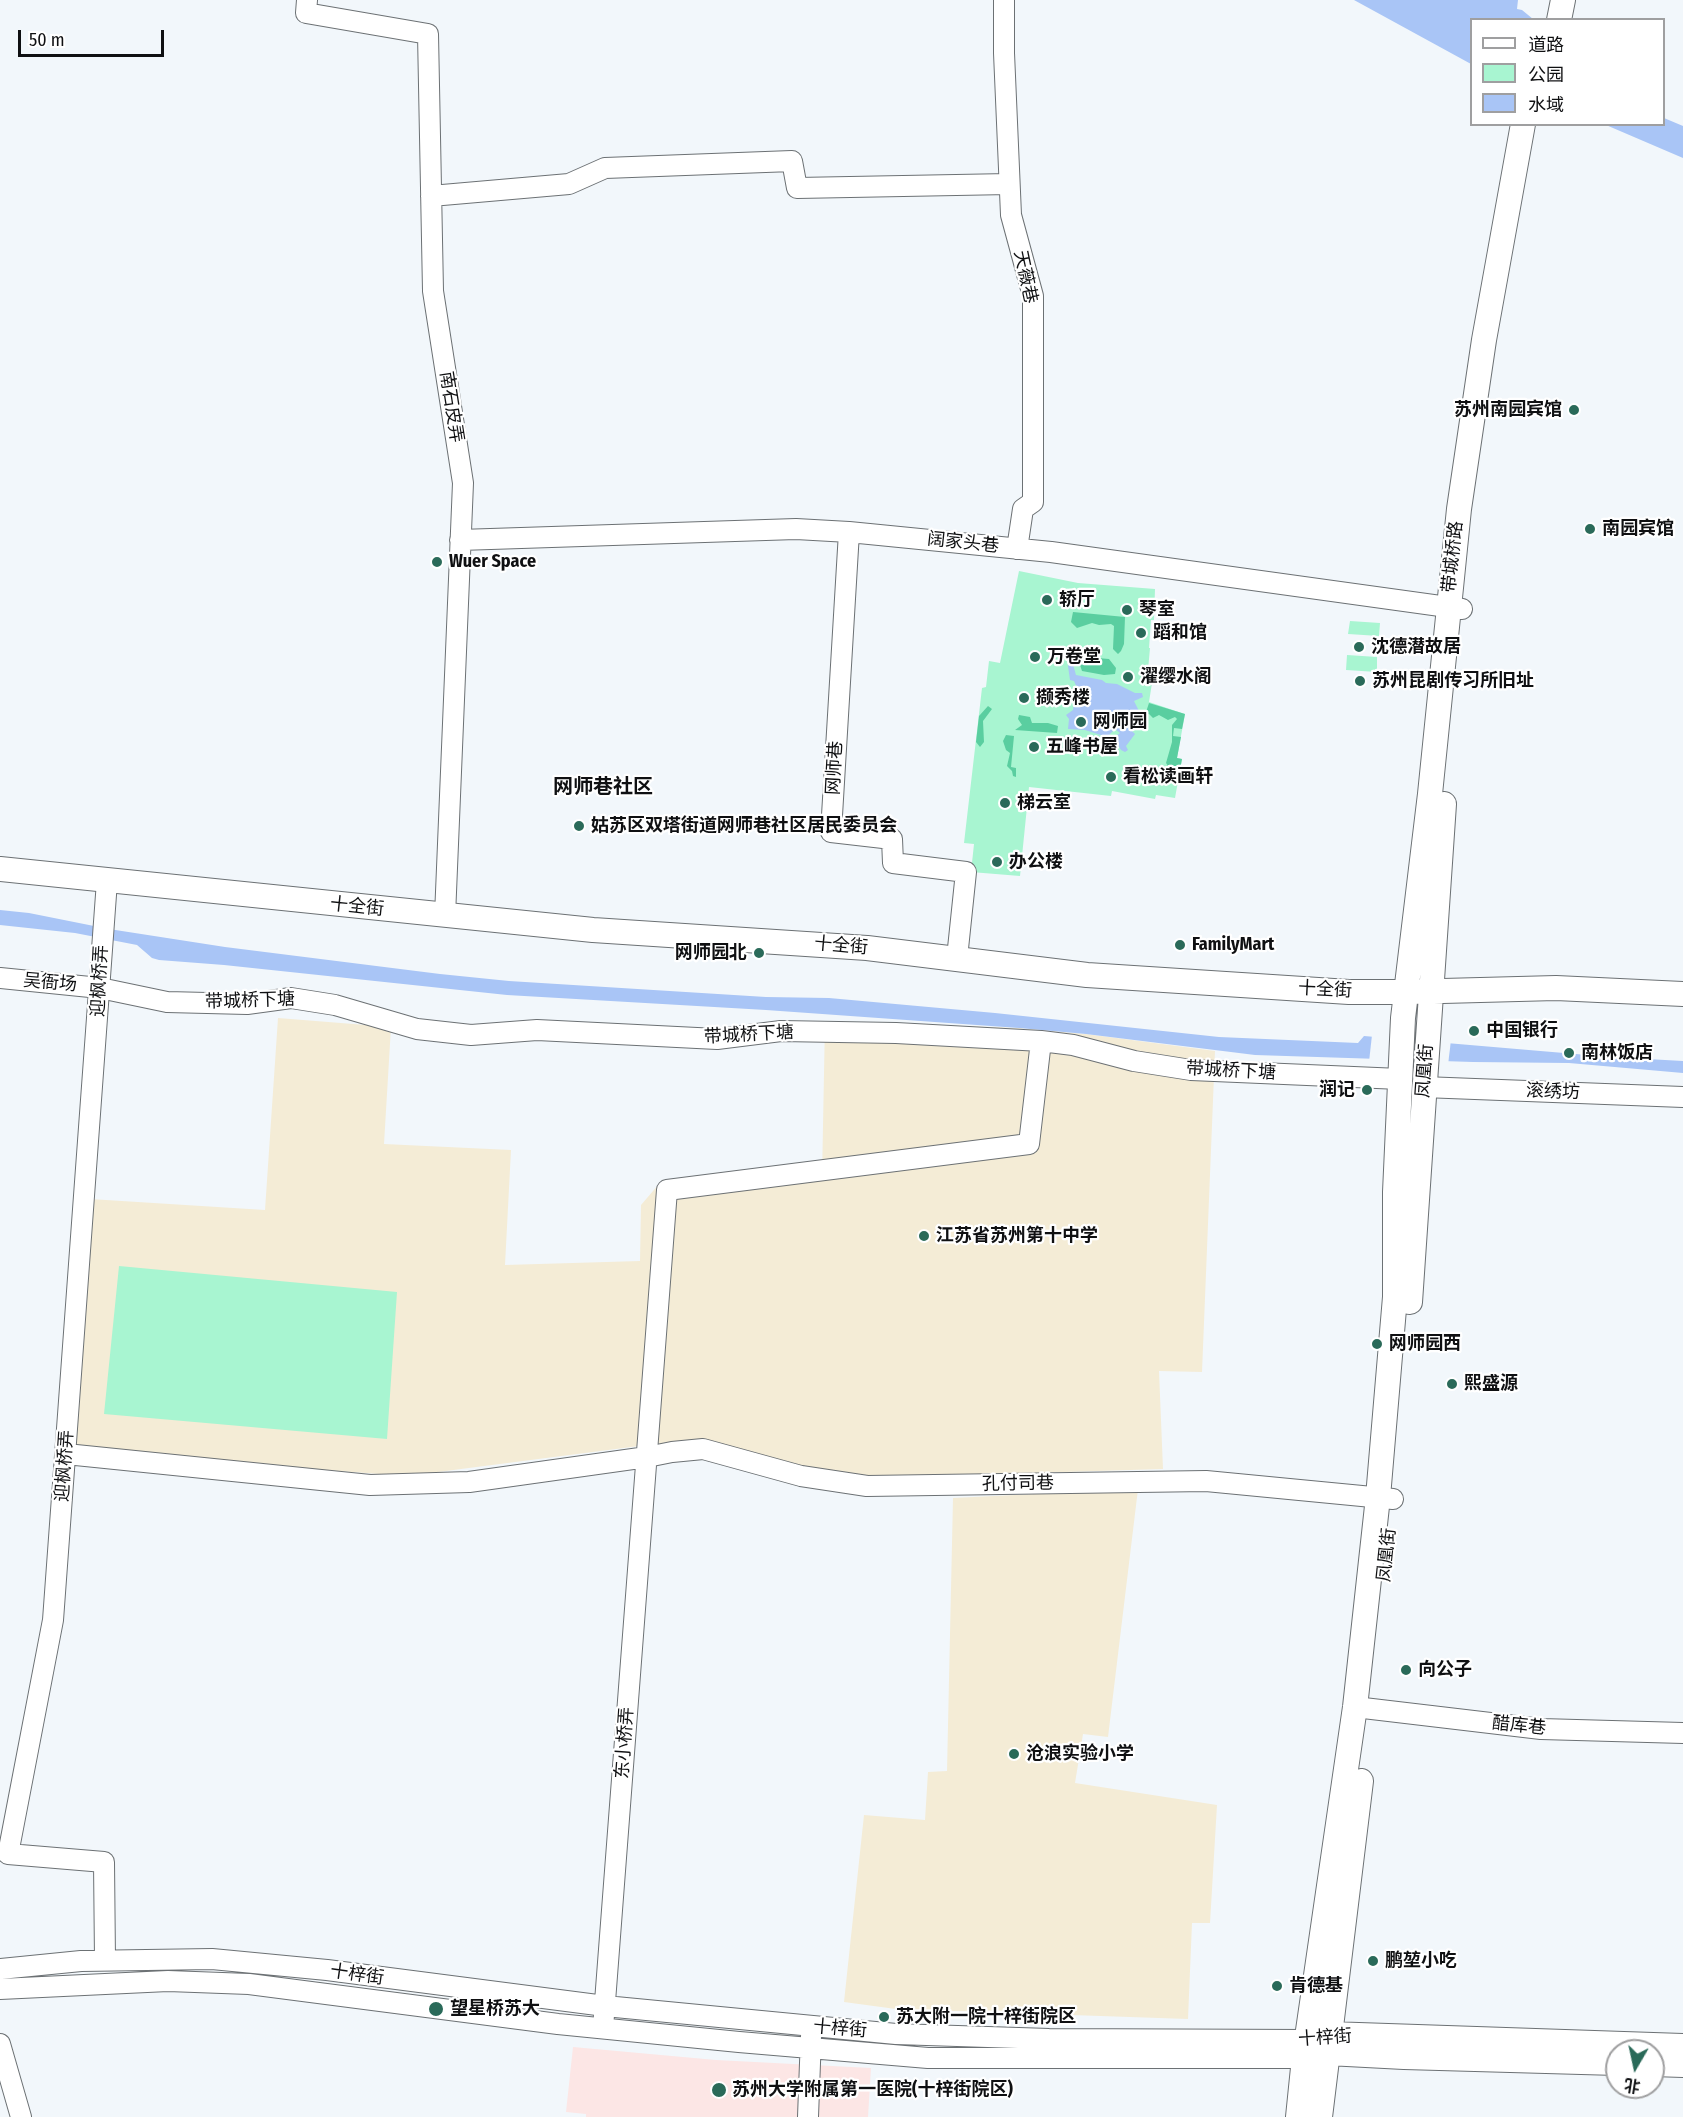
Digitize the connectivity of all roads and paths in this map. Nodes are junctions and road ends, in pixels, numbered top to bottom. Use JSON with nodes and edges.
{"nodes":[{"id":1,"x":307,"y":0,"type":"edge"},
{"id":2,"x":1004,"y":0,"type":"edge"},
{"id":3,"x":1548,"y":0,"type":"edge"},
{"id":4,"x":1563,"y":0,"type":"edge"},
{"id":5,"x":1544,"y":18,"type":"edge"},
{"id":6,"x":1559,"y":18,"type":"edge"},
{"id":7,"x":1523,"y":126,"type":"edge"},
{"id":8,"x":1537,"y":126,"type":"edge"},
{"id":9,"x":1522,"y":171,"type":"junction"},
{"id":10,"x":1009,"y":183,"type":"junction"},
{"id":11,"x":431,"y":196,"type":"junction"},
{"id":12,"x":849,"y":532,"type":"junction"},
{"id":13,"x":460,"y":540,"type":"junction"},
{"id":14,"x":1017,"y":549,"type":"junction"},
{"id":15,"x":1455,"y":608,"type":"junction"},
{"id":16,"x":0,"y":869,"type":"edge"},
{"id":17,"x":107,"y":881,"type":"junction"},
{"id":18,"x":445,"y":916,"type":"junction"},
{"id":19,"x":957,"y":958,"type":"junction"},
{"id":20,"x":0,"y":978,"type":"edge"},
{"id":21,"x":100,"y":988,"type":"junction"},
{"id":22,"x":1405,"y":992,"type":"junction"},
{"id":23,"x":1431,"y":992,"type":"junction"},
{"id":24,"x":1683,"y":994,"type":"edge"},
{"id":25,"x":1041,"y":1041,"type":"junction"},
{"id":26,"x":1400,"y":1079,"type":"junction"},
{"id":27,"x":1423,"y":1087,"type":"junction"},
{"id":28,"x":1683,"y":1097,"type":"edge"},
{"id":29,"x":66,"y":1454,"type":"junction"},
{"id":30,"x":647,"y":1457,"type":"junction"},
{"id":31,"x":1386,"y":1498,"type":"junction"},
{"id":32,"x":1362,"y":1708,"type":"junction"},
{"id":33,"x":1683,"y":1733,"type":"edge"},
{"id":34,"x":105,"y":1960,"type":"junction"},
{"id":35,"x":0,"y":1970,"type":"edge"},
{"id":36,"x":0,"y":1989,"type":"edge"},
{"id":37,"x":605,"y":2007,"type":"junction"},
{"id":38,"x":812,"y":2027,"type":"junction"},
{"id":39,"x":603,"y":2028,"type":"junction"},
{"id":40,"x":1329,"y":2043,"type":"junction"},
{"id":41,"x":0,"y":2044,"type":"edge"},
{"id":42,"x":1683,"y":2046,"type":"edge"},
{"id":43,"x":811,"y":2048,"type":"junction"},
{"id":44,"x":1305,"y":2049,"type":"junction"},
{"id":45,"x":1605,"y":2063,"type":"edge"},
{"id":46,"x":1665,"y":2064,"type":"edge"},
{"id":47,"x":1683,"y":2065,"type":"edge"},
{"id":48,"x":21,"y":2117,"type":"edge"},
{"id":49,"x":808,"y":2117,"type":"edge"},
{"id":50,"x":1298,"y":2117,"type":"edge"},
{"id":51,"x":1320,"y":2117,"type":"edge"}],
"edges":[{"from":1,"to":11,"type":"street","name":"南石皮弄"},
{"from":2,"to":10,"type":"street","name":"天薇巷"},
{"from":3,"to":5,"type":"main road"},
{"from":4,"to":6,"type":"main road"},
{"from":7,"to":9,"type":"main road","name":"带城桥路"},
{"from":8,"to":9,"type":"main road","name":"带城桥路"},
{"from":9,"to":15,"type":"main road","name":"带城桥路"},
{"from":10,"to":11,"type":"street"},
{"from":10,"to":14,"type":"street","name":"天薇巷"},
{"from":11,"to":13,"type":"street","name":"南石皮弄"},
{"from":12,"to":13,"type":"street","name":"阔家头巷"},
{"from":12,"to":14,"type":"street","name":"阔家头巷"},
{"from":12,"to":19,"type":"street","name":"网师巷"},
{"from":13,"to":18,"type":"street","name":"南石皮弄"},
{"from":14,"to":15,"type":"street","name":"阔家头巷"},
{"from":15,"to":22,"type":"main road","name":"带城桥路"},
{"from":15,"to":23,"type":"main road","name":"带城桥路"},
{"from":16,"to":17,"type":"main road","name":"十全街"},
{"from":17,"to":18,"type":"main road","name":"十全街"},
{"from":17,"to":21,"type":"street","name":"迎枫桥弄"},
{"from":18,"to":19,"type":"main road","name":"十全街"},
{"from":19,"to":22,"type":"main road","name":"十全街"},
{"from":20,"to":21,"type":"street","name":"吴衙场"},
{"from":21,"to":25,"type":"street","name":"带城桥下塘"},
{"from":21,"to":29,"type":"street","name":"迎枫桥弄"},
{"from":22,"to":23,"type":"main road","name":"十全街"},
{"from":22,"to":26,"type":"main road","name":"凤凰街"},
{"from":23,"to":24,"type":"main road","name":"十全街"},
{"from":23,"to":27,"type":"main road","name":"凤凰街"},
{"from":25,"to":26,"type":"street","name":"带城桥下塘"},
{"from":25,"to":30,"type":"street","name":"东小桥弄"},
{"from":26,"to":31,"type":"main road","name":"凤凰街"},
{"from":27,"to":28,"type":"street","name":"滚绣坊"},
{"from":27,"to":31,"type":"main road","name":"凤凰街"},
{"from":29,"to":30,"type":"street","name":"孔付司巷"},
{"from":29,"to":34,"type":"street","name":"迎枫桥弄"},
{"from":30,"to":31,"type":"street","name":"孔付司巷"},
{"from":30,"to":37,"type":"street","name":"东小桥弄"},
{"from":31,"to":32,"type":"main road","name":"凤凰街"},
{"from":32,"to":33,"type":"street","name":"醋库巷"},
{"from":32,"to":40,"type":"main road","name":"凤凰街"},
{"from":32,"to":44,"type":"main road","name":"凤凰街"},
{"from":34,"to":35,"type":"street","name":"十梓街"},
{"from":34,"to":37,"type":"street","name":"十梓街"},
{"from":36,"to":39,"type":"street","name":"十梓街"},
{"from":37,"to":38,"type":"street","name":"十梓街"},
{"from":37,"to":39,"type":"street","name":"东小桥弄"},
{"from":38,"to":43,"type":"street"},
{"from":38,"to":44,"type":"street","name":"十梓街"},
{"from":39,"to":43,"type":"street","name":"十梓街"},
{"from":40,"to":42,"type":"main road","name":"十梓街"},
{"from":40,"to":44,"type":"main road","name":"十梓街"},
{"from":40,"to":45,"type":"main road","name":"十梓街"},
{"from":40,"to":51,"type":"main road","name":"凤凰街"},
{"from":41,"to":48,"type":"street"},
{"from":43,"to":44,"type":"street","name":"十梓街"},
{"from":43,"to":49,"type":"street"},
{"from":44,"to":50,"type":"main road","name":"凤凰街"},
{"from":46,"to":47,"type":"main road"}]}
